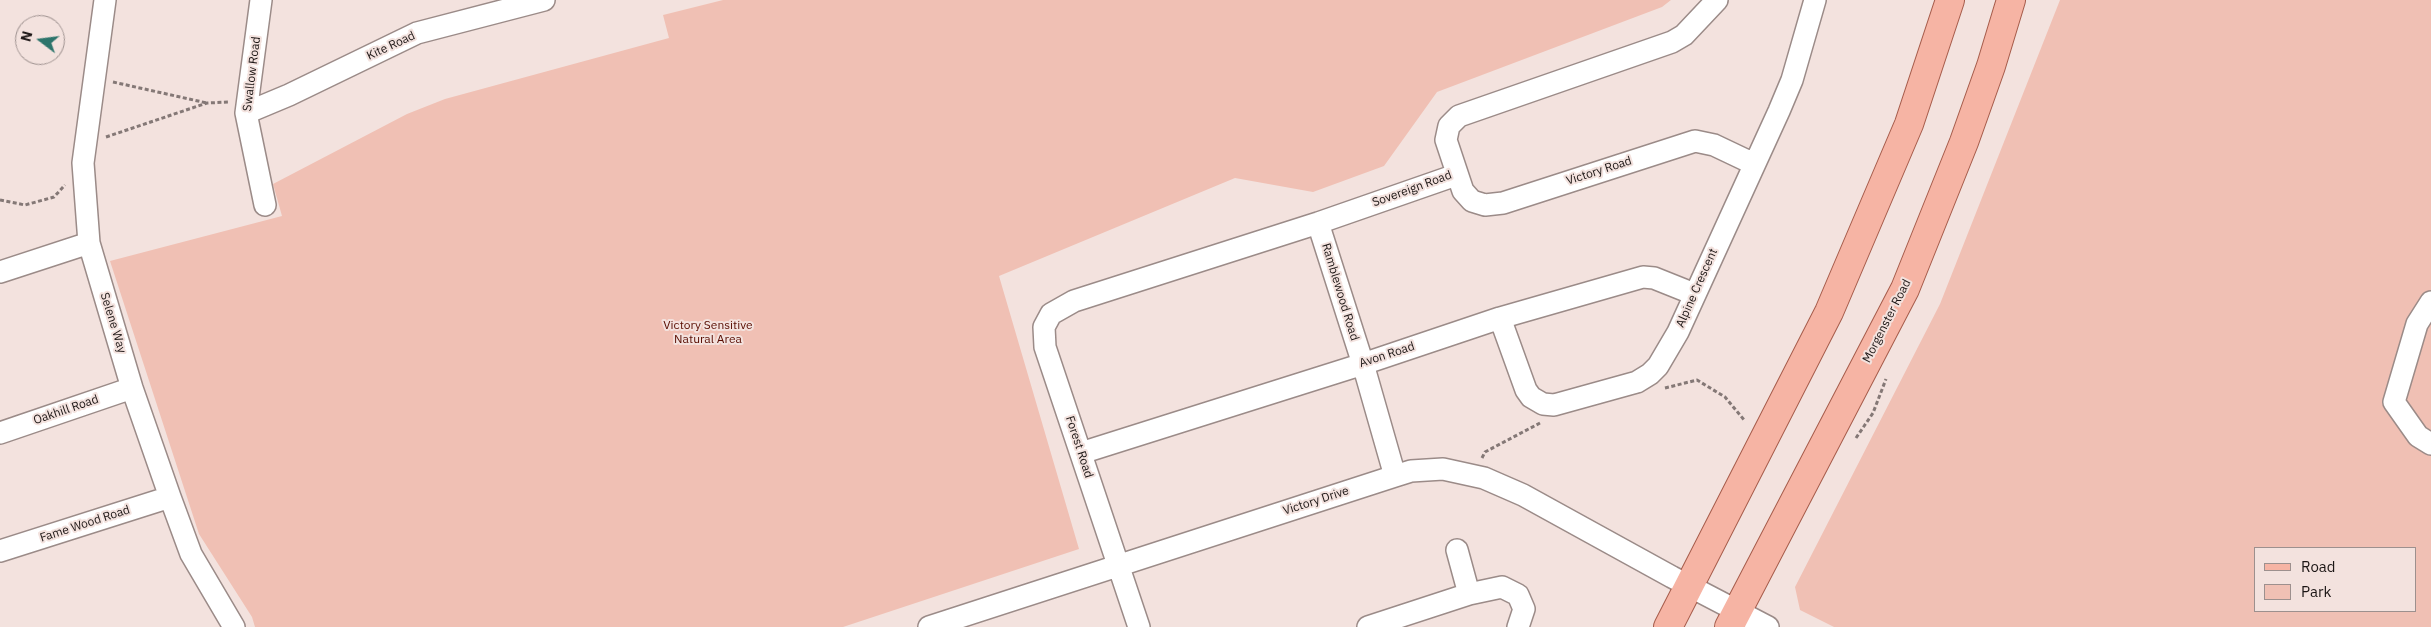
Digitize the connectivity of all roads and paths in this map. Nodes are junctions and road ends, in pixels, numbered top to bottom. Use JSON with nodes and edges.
{"nodes":[{"id":1,"x":106,"y":0,"type":"edge"},
{"id":2,"x":261,"y":0,"type":"edge"},
{"id":3,"x":544,"y":0,"type":"edge"},
{"id":4,"x":1717,"y":0,"type":"edge"},
{"id":5,"x":1815,"y":0,"type":"edge"},
{"id":6,"x":1950,"y":0,"type":"edge"},
{"id":7,"x":2011,"y":0,"type":"edge"},
{"id":8,"x":94,"y":79,"type":"junction"},
{"id":9,"x":207,"y":103,"type":"junction"},
{"id":10,"x":246,"y":107,"type":"junction"},
{"id":11,"x":86,"y":139,"type":"junction"},
{"id":12,"x":83,"y":163,"type":"junction"},
{"id":13,"x":1754,"y":164,"type":"junction"},
{"id":14,"x":1456,"y":174,"type":"junction"},
{"id":15,"x":0,"y":200,"type":"edge"},
{"id":16,"x":265,"y":205,"type":"dead end"},
{"id":17,"x":1318,"y":223,"type":"junction"},
{"id":18,"x":89,"y":243,"type":"junction"},
{"id":19,"x":0,"y":272,"type":"edge"},
{"id":20,"x":1694,"y":294,"type":"junction"},
{"id":21,"x":2431,"y":302,"type":"edge"},
{"id":22,"x":1500,"y":318,"type":"junction"},
{"id":23,"x":1044,"y":328,"type":"joint"},
{"id":24,"x":1363,"y":364,"type":"junction"},
{"id":25,"x":1637,"y":382,"type":"junction"},
{"id":26,"x":132,"y":388,"type":"junction"},
{"id":27,"x":1554,"y":405,"type":"junction"},
{"id":28,"x":1745,"y":421,"type":"dead end"},
{"id":29,"x":0,"y":433,"type":"edge"},
{"id":30,"x":2431,"y":444,"type":"edge"},
{"id":31,"x":1081,"y":453,"type":"junction"},
{"id":32,"x":1479,"y":462,"type":"dead end"},
{"id":33,"x":1394,"y":476,"type":"junction"},
{"id":34,"x":170,"y":497,"type":"junction"},
{"id":35,"x":1456,"y":550,"type":"dead end"},
{"id":36,"x":0,"y":552,"type":"edge"},
{"id":37,"x":1118,"y":566,"type":"junction"},
{"id":38,"x":1690,"y":586,"type":"junction"},
{"id":39,"x":1469,"y":594,"type":"junction"},
{"id":40,"x":1733,"y":619,"type":"edge"},
{"id":41,"x":228,"y":625,"type":"edge"},
{"id":42,"x":930,"y":627,"type":"edge"},
{"id":43,"x":1139,"y":627,"type":"edge"},
{"id":44,"x":1368,"y":627,"type":"edge"},
{"id":45,"x":1518,"y":627,"type":"edge"},
{"id":46,"x":1668,"y":627,"type":"edge"},
{"id":47,"x":1768,"y":627,"type":"edge"}],
"edges":[{"from":1,"to":8,"type":"street","name":"Selene Way"},
{"from":2,"to":10,"type":"street","name":"Swallow Road"},
{"from":3,"to":10,"type":"street","name":"Kite Road"},
{"from":4,"to":14,"type":"street","name":"Sovereign Road"},
{"from":5,"to":13,"type":"street","name":"Alpine Crescent"},
{"from":6,"to":38,"type":"main road"},
{"from":7,"to":40,"type":"main road","name":"Morgenster Road"},
{"from":8,"to":9,"type":"path"},
{"from":8,"to":11,"type":"street","name":"Selene Way"},
{"from":9,"to":10,"type":"path"},
{"from":9,"to":11,"type":"path"},
{"from":10,"to":16,"type":"street","name":"Swallow Road"},
{"from":11,"to":12,"type":"street","name":"Selene Way"},
{"from":12,"to":15,"type":"path"},
{"from":12,"to":18,"type":"street","name":"Selene Way"},
{"from":13,"to":14,"type":"street","name":"Victory Road"},
{"from":13,"to":20,"type":"street","name":"Alpine Crescent"},
{"from":14,"to":17,"type":"street","name":"Sovereign Road"},
{"from":17,"to":23,"type":"street","name":"Sovereign Road"},
{"from":17,"to":24,"type":"street","name":"Ramblewood Road"},
{"from":18,"to":19,"type":"street"},
{"from":18,"to":26,"type":"street","name":"Selene Way"},
{"from":20,"to":22,"type":"street","name":"Avon Road"},
{"from":20,"to":25,"type":"street","name":"Alpine Crescent"},
{"from":21,"to":30,"type":"street"},
{"from":22,"to":24,"type":"street","name":"Avon Road"},
{"from":22,"to":27,"type":"street"},
{"from":23,"to":31,"type":"street","name":"Forest Road"},
{"from":24,"to":31,"type":"street","name":"Avon Road"},
{"from":24,"to":33,"type":"street","name":"Ramblewood Road"},
{"from":25,"to":27,"type":"street","name":"Alpine Crescent"},
{"from":25,"to":28,"type":"path"},
{"from":26,"to":29,"type":"street","name":"Oakhill Road"},
{"from":26,"to":34,"type":"street","name":"Selene Way"},
{"from":27,"to":32,"type":"path"},
{"from":31,"to":37,"type":"street","name":"Forest Road"},
{"from":33,"to":37,"type":"street","name":"Victory Drive"},
{"from":33,"to":38,"type":"street","name":"Victory Drive"},
{"from":34,"to":36,"type":"street","name":"Fame Wood Road"},
{"from":34,"to":41,"type":"street","name":"Selene Way"},
{"from":35,"to":39,"type":"street"},
{"from":37,"to":42,"type":"street","name":"Victory Drive"},
{"from":37,"to":43,"type":"street","name":"Forest Road"},
{"from":38,"to":40,"type":"street","name":"Victory Drive"},
{"from":38,"to":46,"type":"main road"},
{"from":39,"to":44,"type":"street"},
{"from":39,"to":45,"type":"street"},
{"from":40,"to":47,"type":"street","name":"Victory Drive"}]}
